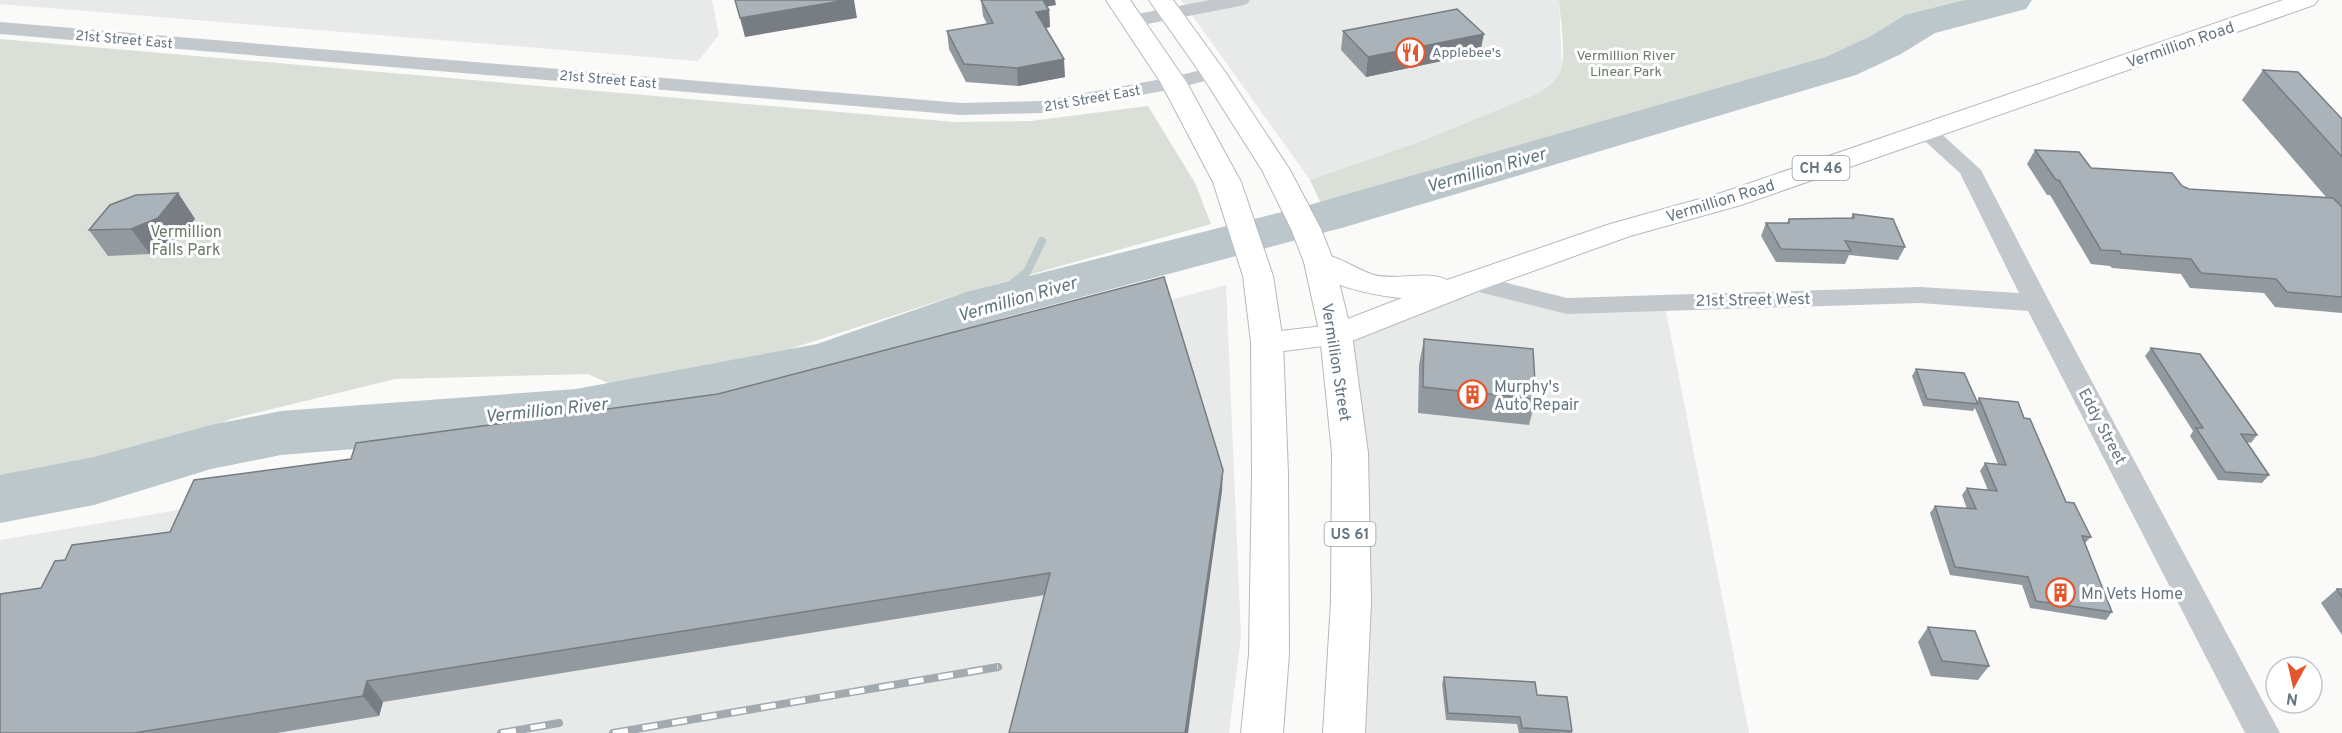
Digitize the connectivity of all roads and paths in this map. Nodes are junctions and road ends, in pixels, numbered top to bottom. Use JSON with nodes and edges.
{"nodes":[{"id":1,"x":1118,"y":0,"type":"edge"},
{"id":2,"x":1240,"y":0,"type":"edge"},
{"id":3,"x":2306,"y":0,"type":"edge"},
{"id":4,"x":1166,"y":7,"type":"edge"},
{"id":5,"x":1132,"y":21,"type":"junction"},
{"id":6,"x":0,"y":28,"type":"edge"},
{"id":7,"x":1213,"y":73,"type":"junction"},
{"id":8,"x":1174,"y":83,"type":"junction"},
{"id":9,"x":1927,"y":133,"type":"junction"},
{"id":10,"x":1319,"y":262,"type":"junction"},
{"id":11,"x":1472,"y":282,"type":"junction"},
{"id":12,"x":2037,"y":303,"type":"junction"},
{"id":13,"x":1336,"y":335,"type":"junction"},
{"id":14,"x":1267,"y":342,"type":"junction"},
{"id":15,"x":1262,"y":733,"type":"edge"},
{"id":16,"x":1344,"y":733,"type":"edge"},
{"id":17,"x":2263,"y":733,"type":"edge"}],
"edges":[{"from":1,"to":5,"type":"main road"},
{"from":2,"to":4,"type":"street"},
{"from":3,"to":9,"type":"main road","name":"Vermillion Road","number":"CH 46"},
{"from":4,"to":5,"type":"street"},
{"from":4,"to":7,"type":"main road","name":"Vermillion Street","number":"US 61"},
{"from":5,"to":8,"type":"main road"},
{"from":6,"to":8,"type":"street","name":"21st Street East"},
{"from":7,"to":8,"type":"street","name":"21st Street East"},
{"from":7,"to":10,"type":"main road","name":"Vermillion Street","number":"US 61"},
{"from":8,"to":14,"type":"main road"},
{"from":9,"to":11,"type":"main road","name":"Vermillion Road","number":"CH 46"},
{"from":9,"to":12,"type":"street","name":"Eddy Street"},
{"from":10,"to":11,"type":"main road"},
{"from":10,"to":13,"type":"main road","name":"Vermillion Street","number":"US 61"},
{"from":11,"to":12,"type":"street","name":"21st Street West"},
{"from":11,"to":13,"type":"main road","name":"Vermillion Road","number":"CH 46"},
{"from":12,"to":17,"type":"street","name":"Eddy Street"},
{"from":13,"to":14,"type":"main road","name":"Vermillion Road","number":"CH 46"},
{"from":13,"to":16,"type":"main road","name":"Vermillion Street","number":"US 61"},
{"from":14,"to":15,"type":"main road"}]}
